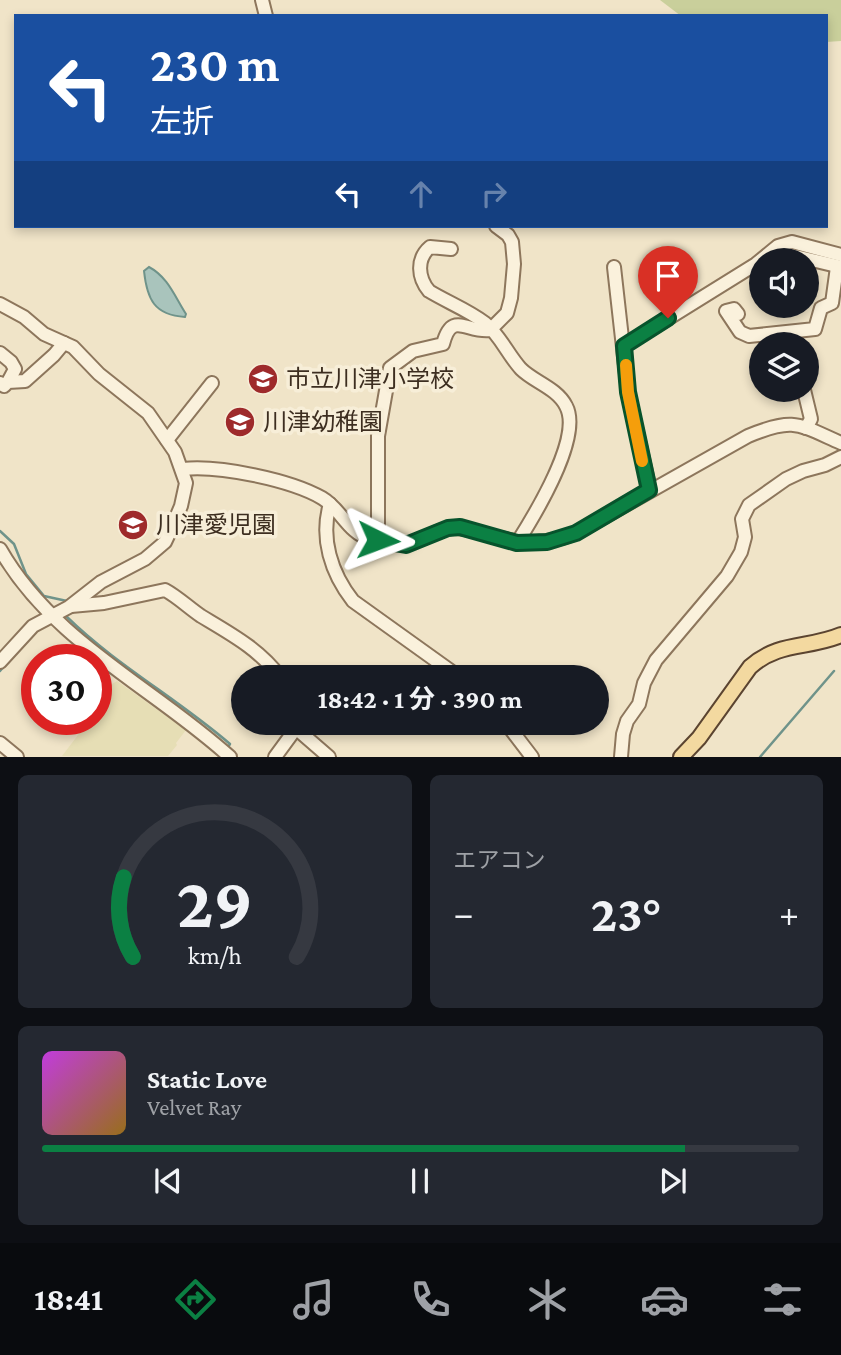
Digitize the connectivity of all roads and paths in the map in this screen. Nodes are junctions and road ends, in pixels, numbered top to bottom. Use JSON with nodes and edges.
{"nodes":[{"id":1,"x":499,"y":228,"type":"edge"},
{"id":2,"x":779,"y":248,"type":"edge"},
{"id":3,"x":806,"y":248,"type":"edge"},
{"id":4,"x":451,"y":249,"type":"dead end"},
{"id":5,"x":819,"y":254,"type":"edge"},
{"id":6,"x":840,"y":263,"type":"edge"},
{"id":7,"x":614,"y":268,"type":"dead end"},
{"id":8,"x":749,"y":270,"type":"edge"},
{"id":9,"x":0,"y":304,"type":"edge"},
{"id":10,"x":738,"y":314,"type":"dead end"},
{"id":11,"x":490,"y":330,"type":"junction"},
{"id":12,"x":789,"y":331,"type":"joint"},
{"id":13,"x":64,"y":342,"type":"junction"},
{"id":14,"x":624,"y":346,"type":"junction"},
{"id":15,"x":0,"y":353,"type":"edge"},
{"id":16,"x":212,"y":383,"type":"dead end"},
{"id":17,"x":3,"y":386,"type":"edge"},
{"id":18,"x":807,"y":402,"type":"edge"},
{"id":19,"x":806,"y":428,"type":"junction"},
{"id":20,"x":167,"y":440,"type":"junction"},
{"id":21,"x":841,"y":443,"type":"edge"},
{"id":22,"x":841,"y":457,"type":"edge"},
{"id":23,"x":183,"y":469,"type":"junction"},
{"id":24,"x":649,"y":490,"type":"junction"},
{"id":25,"x":330,"y":504,"type":"junction"},
{"id":26,"x":378,"y":540,"type":"junction"},
{"id":27,"x":517,"y":543,"type":"junction"},
{"id":28,"x":3,"y":547,"type":"edge"},
{"id":29,"x":74,"y":603,"type":"junction"},
{"id":30,"x":51,"y":614,"type":"junction"},
{"id":31,"x":841,"y":635,"type":"edge"},
{"id":32,"x":0,"y":662,"type":"edge"},
{"id":33,"x":270,"y":665,"type":"edge"},
{"id":34,"x":442,"y":665,"type":"edge"},
{"id":35,"x":290,"y":735,"type":"edge"},
{"id":36,"x":303,"y":735,"type":"edge"},
{"id":37,"x":515,"y":735,"type":"edge"},
{"id":38,"x":0,"y":743,"type":"edge"},
{"id":39,"x":17,"y":757,"type":"edge"},
{"id":40,"x":230,"y":757,"type":"edge"},
{"id":41,"x":275,"y":757,"type":"edge"},
{"id":42,"x":329,"y":757,"type":"edge"},
{"id":43,"x":532,"y":757,"type":"edge"},
{"id":44,"x":621,"y":757,"type":"edge"},
{"id":45,"x":681,"y":757,"type":"edge"}],
"edges":[{"from":1,"to":11,"type":"street"},
{"from":2,"to":3,"type":"street"},
{"from":4,"to":11,"type":"street"},
{"from":5,"to":6,"type":"street"},
{"from":6,"to":12,"type":"street"},
{"from":7,"to":14,"type":"street"},
{"from":8,"to":14,"type":"street"},
{"from":9,"to":13,"type":"street"},
{"from":10,"to":12,"type":"street"},
{"from":11,"to":26,"type":"street"},
{"from":11,"to":27,"type":"street"},
{"from":13,"to":17,"type":"street"},
{"from":13,"to":20,"type":"street"},
{"from":14,"to":24,"type":"street"},
{"from":15,"to":17,"type":"street"},
{"from":16,"to":20,"type":"street"},
{"from":18,"to":19,"type":"street"},
{"from":19,"to":21,"type":"street"},
{"from":19,"to":24,"type":"street"},
{"from":20,"to":23,"type":"street"},
{"from":22,"to":44,"type":"street"},
{"from":23,"to":25,"type":"street"},
{"from":23,"to":29,"type":"street"},
{"from":24,"to":27,"type":"street"},
{"from":25,"to":26,"type":"street"},
{"from":25,"to":34,"type":"street"},
{"from":26,"to":27,"type":"street"},
{"from":28,"to":30,"type":"street"},
{"from":29,"to":30,"type":"street"},
{"from":29,"to":33,"type":"street"},
{"from":30,"to":32,"type":"street"},
{"from":30,"to":40,"type":"street"},
{"from":31,"to":45,"type":"main road"},
{"from":35,"to":41,"type":"street"},
{"from":36,"to":42,"type":"street"},
{"from":37,"to":43,"type":"street"},
{"from":38,"to":39,"type":"street"}]}
